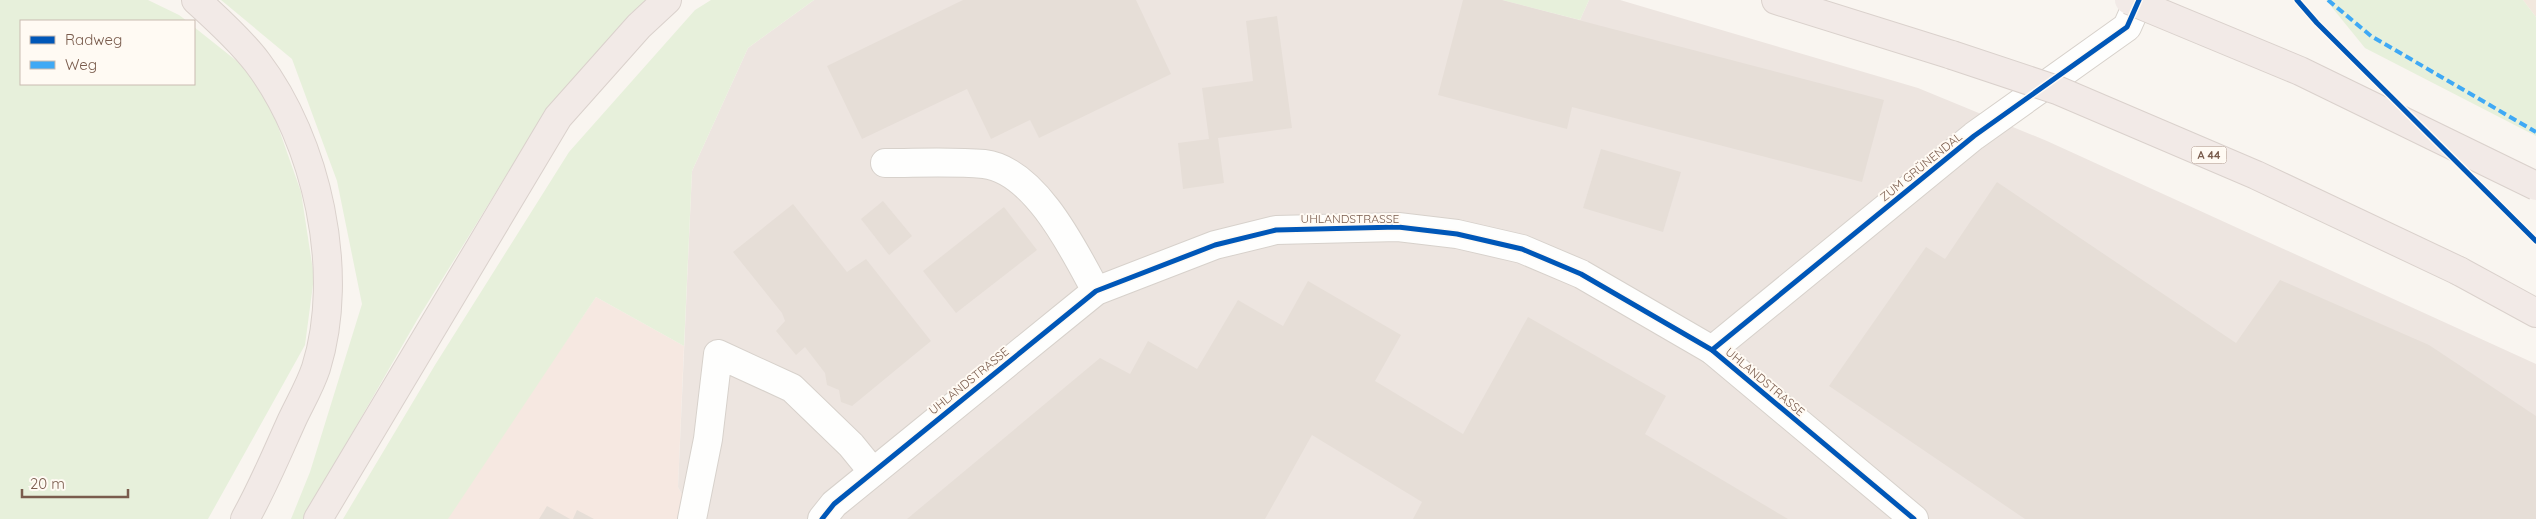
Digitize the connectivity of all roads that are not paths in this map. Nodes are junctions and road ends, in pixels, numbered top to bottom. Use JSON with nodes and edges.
{"nodes":[{"id":1,"x":196,"y":0,"type":"edge"},
{"id":2,"x":667,"y":0,"type":"edge"},
{"id":3,"x":1776,"y":0,"type":"edge"},
{"id":4,"x":2129,"y":0,"type":"edge"},
{"id":5,"x":2139,"y":0,"type":"edge"},
{"id":6,"x":885,"y":163,"type":"dead end"},
{"id":7,"x":2536,"y":186,"type":"edge"},
{"id":8,"x":1096,"y":291,"type":"junction"},
{"id":9,"x":2536,"y":313,"type":"edge"},
{"id":10,"x":1712,"y":350,"type":"junction"},
{"id":11,"x":873,"y":472,"type":"junction"},
{"id":12,"x":245,"y":519,"type":"edge"},
{"id":13,"x":318,"y":519,"type":"edge"},
{"id":14,"x":692,"y":519,"type":"edge"},
{"id":15,"x":822,"y":519,"type":"edge"},
{"id":16,"x":1914,"y":519,"type":"edge"}],
"edges":[{"from":1,"to":12,"type":"highway"},
{"from":2,"to":13,"type":"highway"},
{"from":3,"to":9,"type":"highway","number":"A 44","bridge":true},
{"from":4,"to":7,"type":"highway","bridge":true},
{"from":5,"to":10,"type":"street","name":"ZUM GRÜNENDAL"},
{"from":6,"to":8,"type":"street"},
{"from":8,"to":10,"type":"street","name":"UHLANDSTRASSE"},
{"from":8,"to":11,"type":"street","name":"UHLANDSTRASSE"},
{"from":10,"to":16,"type":"street","name":"UHLANDSTRASSE"},
{"from":11,"to":14,"type":"street"},
{"from":11,"to":15,"type":"street","name":"UHLANDSTRASSE"}]}
